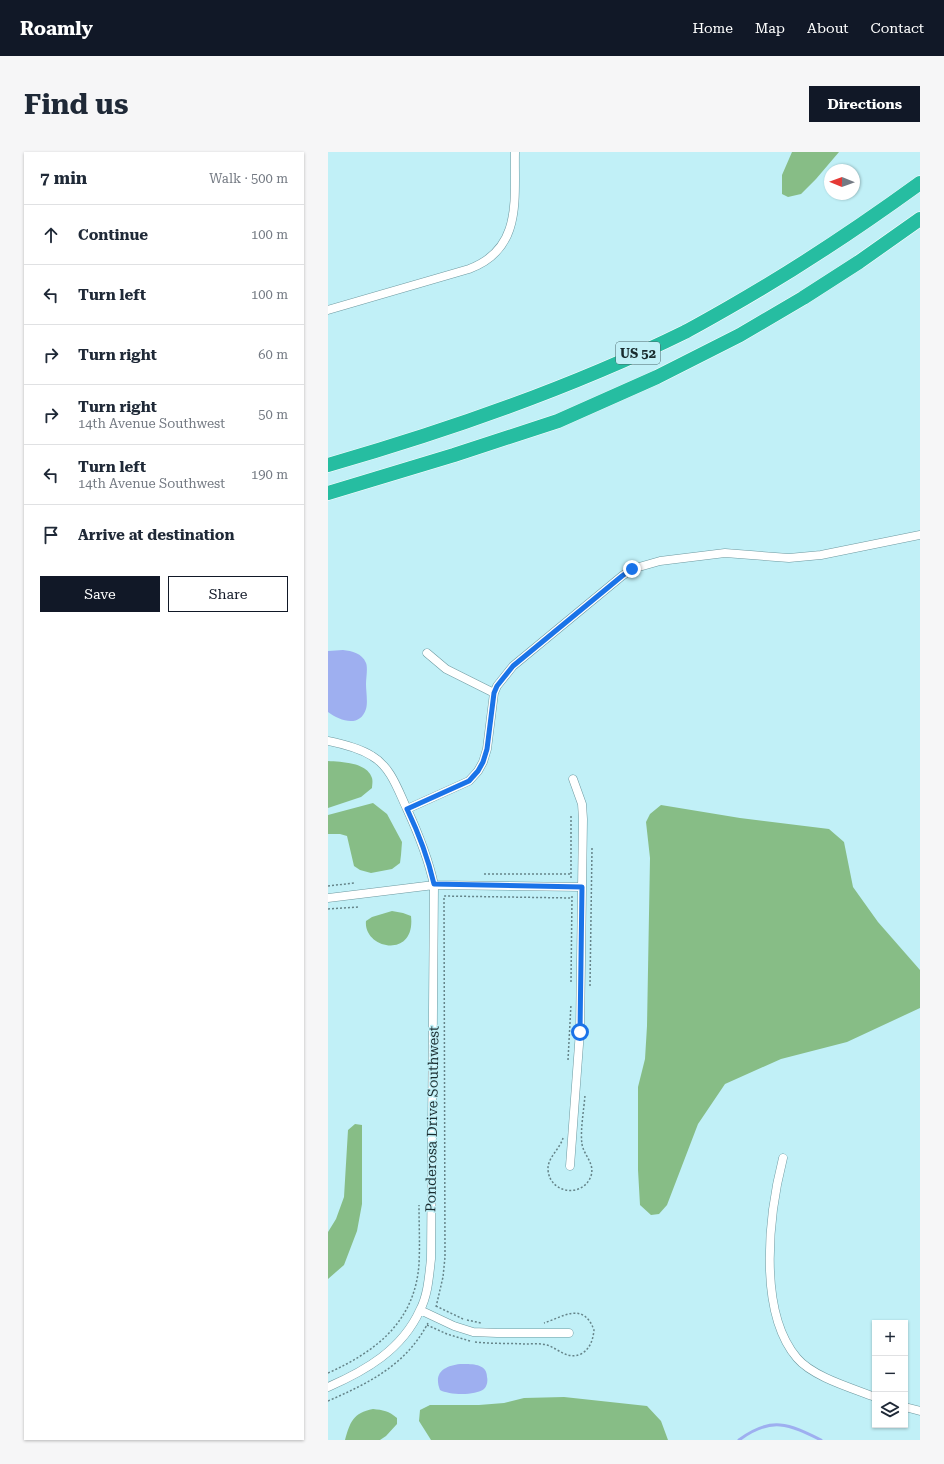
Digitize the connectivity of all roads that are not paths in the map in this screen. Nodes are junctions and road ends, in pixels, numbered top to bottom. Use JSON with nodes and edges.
{"nodes":[{"id":1,"x":515,"y":152,"type":"edge"},
{"id":2,"x":920,"y":183,"type":"edge"},
{"id":3,"x":920,"y":219,"type":"edge"},
{"id":4,"x":328,"y":310,"type":"edge"},
{"id":5,"x":328,"y":465,"type":"edge"},
{"id":6,"x":328,"y":493,"type":"edge"},
{"id":7,"x":920,"y":535,"type":"edge"},
{"id":8,"x":427,"y":653,"type":"dead end"},
{"id":9,"x":494,"y":693,"type":"junction"},
{"id":10,"x":328,"y":741,"type":"edge"},
{"id":11,"x":573,"y":779,"type":"dead end"},
{"id":12,"x":407,"y":809,"type":"junction"},
{"id":13,"x":434,"y":884,"type":"junction"},
{"id":14,"x":582,"y":887,"type":"junction"},
{"id":15,"x":328,"y":898,"type":"edge"},
{"id":16,"x":783,"y":1158,"type":"dead end"},
{"id":17,"x":570,"y":1166,"type":"dead end"},
{"id":18,"x":420,"y":1310,"type":"junction"},
{"id":19,"x":569,"y":1334,"type":"dead end"},
{"id":20,"x":328,"y":1387,"type":"edge"},
{"id":21,"x":872,"y":1396,"type":"edge"},
{"id":22,"x":908,"y":1408,"type":"edge"},
{"id":23,"x":920,"y":1411,"type":"edge"}],
"edges":[{"from":1,"to":4,"type":"street"},
{"from":2,"to":5,"type":"highway","number":"US 52"},
{"from":3,"to":6,"type":"highway","number":"US 52"},
{"from":7,"to":9,"type":"street"},
{"from":8,"to":9,"type":"street"},
{"from":9,"to":12,"type":"street"},
{"from":10,"to":12,"type":"street","name":"Ponderosa Drive Southwest"},
{"from":11,"to":14,"type":"street"},
{"from":12,"to":13,"type":"street","name":"Ponderosa Drive Southwest"},
{"from":13,"to":14,"type":"street"},
{"from":13,"to":15,"type":"street"},
{"from":13,"to":18,"type":"street","name":"Ponderosa Drive Southwest"},
{"from":14,"to":17,"type":"street"},
{"from":16,"to":21,"type":"street"},
{"from":18,"to":19,"type":"street"},
{"from":18,"to":20,"type":"street","name":"Ponderosa Drive Southwest"},
{"from":22,"to":23,"type":"street"}]}
